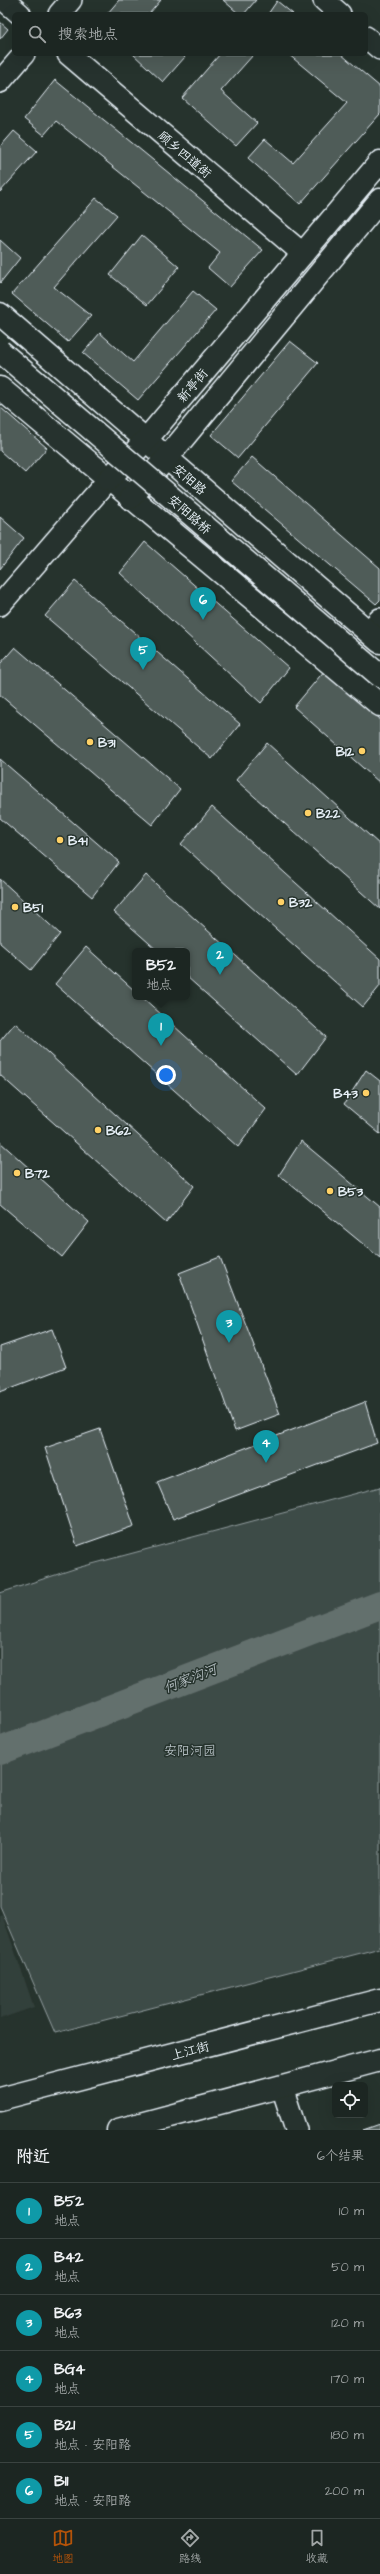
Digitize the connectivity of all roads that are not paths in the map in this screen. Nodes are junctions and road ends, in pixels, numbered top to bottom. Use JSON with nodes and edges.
{"nodes":[{"id":1,"x":4,"y":0,"type":"edge"},
{"id":2,"x":71,"y":0,"type":"edge"},
{"id":3,"x":324,"y":0,"type":"edge"},
{"id":4,"x":18,"y":12,"type":"edge"},
{"id":5,"x":61,"y":12,"type":"edge"},
{"id":6,"x":338,"y":12,"type":"edge"},
{"id":7,"x":368,"y":39,"type":"edge"},
{"id":8,"x":380,"y":49,"type":"edge"},
{"id":9,"x":22,"y":56,"type":"edge"},
{"id":10,"x":70,"y":56,"type":"edge"},
{"id":11,"x":0,"y":82,"type":"edge"},
{"id":12,"x":380,"y":162,"type":"edge"},
{"id":13,"x":380,"y":200,"type":"edge"},
{"id":14,"x":302,"y":253,"type":"junction"},
{"id":15,"x":0,"y":314,"type":"edge"},
{"id":16,"x":0,"y":352,"type":"edge"},
{"id":17,"x":0,"y":388,"type":"edge"},
{"id":18,"x":145,"y":441,"type":"junction"},
{"id":19,"x":166,"y":459,"type":"junction"},
{"id":20,"x":108,"y":480,"type":"junction"},
{"id":21,"x":130,"y":498,"type":"junction"},
{"id":22,"x":0,"y":605,"type":"edge"},
{"id":23,"x":376,"y":631,"type":"edge"},
{"id":24,"x":380,"y":676,"type":"edge"},
{"id":25,"x":380,"y":705,"type":"edge"},
{"id":26,"x":380,"y":2000,"type":"edge"},
{"id":27,"x":380,"y":2060,"type":"edge"},
{"id":28,"x":282,"y":2087,"type":"junction"},
{"id":29,"x":0,"y":2099,"type":"edge"},
{"id":30,"x":118,"y":2130,"type":"edge"},
{"id":31,"x":296,"y":2130,"type":"edge"}],
"edges":[{"from":1,"to":4,"type":"street"},
{"from":2,"to":5,"type":"street"},
{"from":3,"to":6,"type":"street"},
{"from":7,"to":8,"type":"street"},
{"from":9,"to":11,"type":"street"},
{"from":10,"to":14,"type":"street","name":"顾乡四道街"},
{"from":12,"to":14,"type":"main road","name":"新亭街"},
{"from":13,"to":19,"type":"main road"},
{"from":14,"to":18,"type":"main road","name":"新亭街"},
{"from":15,"to":18,"type":"main road","name":"安阳路"},
{"from":16,"to":24,"type":"main road","name":"安阳路桥","bridge":true},
{"from":17,"to":20,"type":"main road"},
{"from":18,"to":19,"type":"main road","name":"安阳路"},
{"from":18,"to":20,"type":"main road","name":"新亭街"},
{"from":19,"to":21,"type":"main road"},
{"from":19,"to":23,"type":"main road","name":"安阳路"},
{"from":20,"to":21,"type":"main road"},
{"from":20,"to":22,"type":"street","name":"新亭街"},
{"from":21,"to":25,"type":"main road"},
{"from":26,"to":29,"type":"main road","name":"上江街"},
{"from":27,"to":28,"type":"main road"},
{"from":28,"to":30,"type":"main road"},
{"from":28,"to":31,"type":"street"}]}
